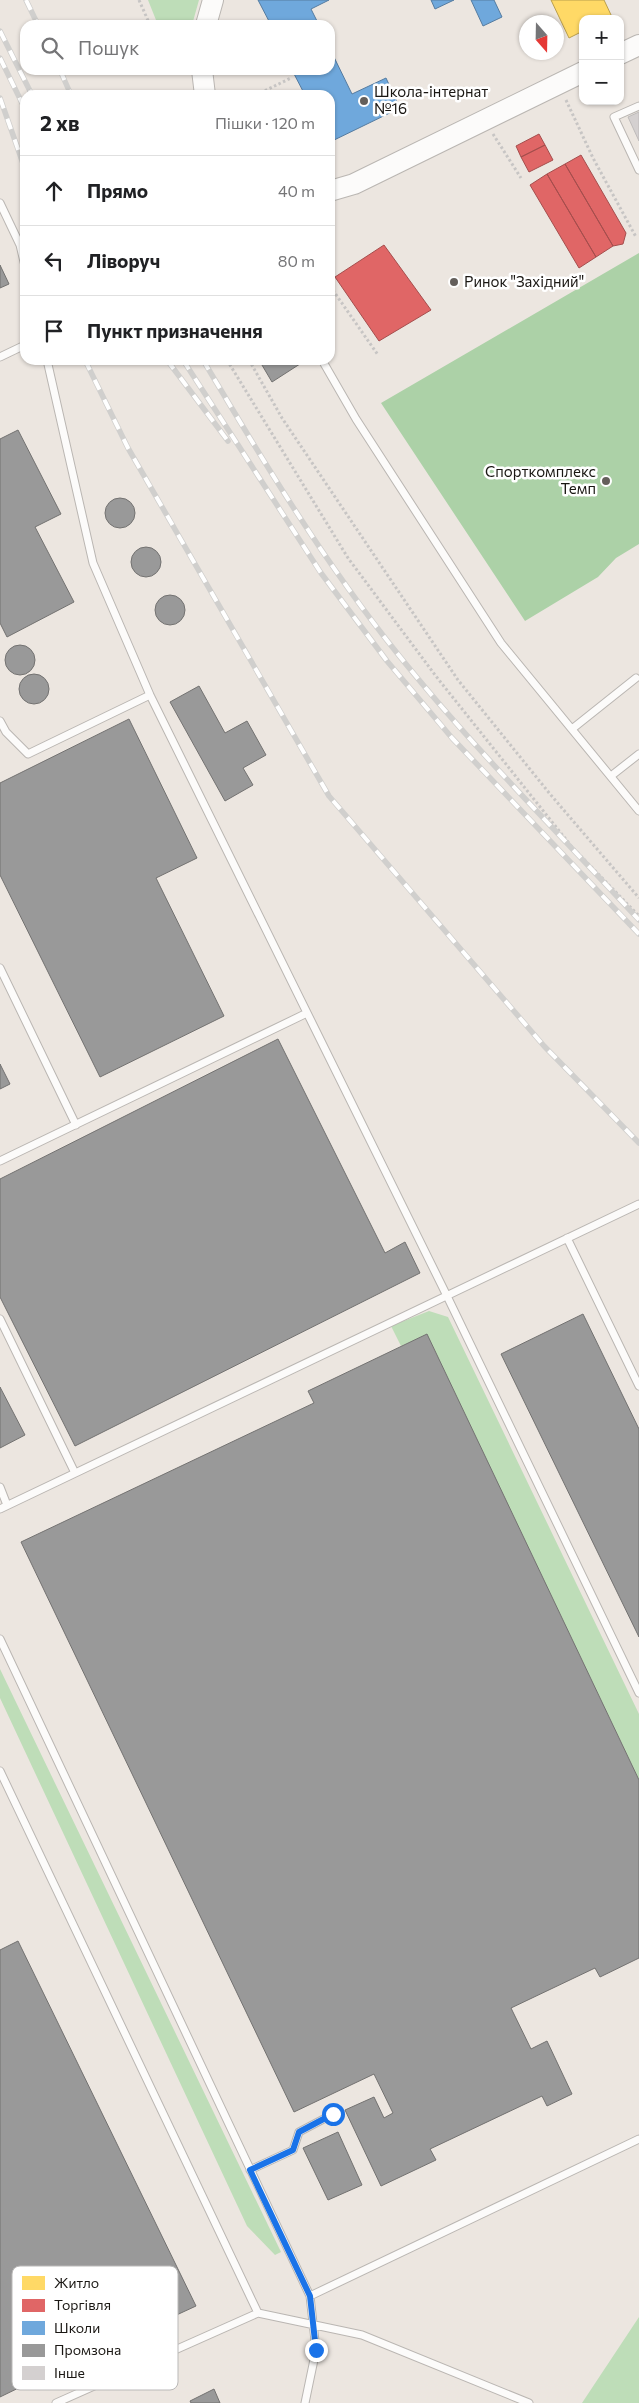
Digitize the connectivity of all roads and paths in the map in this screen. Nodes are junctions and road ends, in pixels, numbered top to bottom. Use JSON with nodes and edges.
{"nodes":[{"id":1,"x":139,"y":0,"type":"edge"},
{"id":2,"x":213,"y":0,"type":"edge"},
{"id":3,"x":148,"y":20,"type":"edge"},
{"id":4,"x":207,"y":20,"type":"edge"},
{"id":5,"x":639,"y":45,"type":"edge"},
{"id":6,"x":624,"y":52,"type":"edge"},
{"id":7,"x":579,"y":74,"type":"edge"},
{"id":8,"x":202,"y":75,"type":"edge"},
{"id":9,"x":291,"y":78,"type":"dead end"},
{"id":10,"x":204,"y":90,"type":"edge"},
{"id":11,"x":266,"y":90,"type":"edge"},
{"id":12,"x":565,"y":98,"type":"dead end"},
{"id":13,"x":639,"y":106,"type":"edge"},
{"id":14,"x":491,"y":131,"type":"dead end"},
{"id":15,"x":639,"y":170,"type":"edge"},
{"id":16,"x":521,"y":178,"type":"dead end"},
{"id":17,"x":335,"y":190,"type":"edge"},
{"id":18,"x":0,"y":203,"type":"edge"},
{"id":19,"x":636,"y":237,"type":"dead end"},
{"id":20,"x":20,"y":245,"type":"edge"},
{"id":21,"x":335,"y":293,"type":"edge"},
{"id":22,"x":20,"y":347,"type":"edge"},
{"id":23,"x":378,"y":355,"type":"dead end"},
{"id":24,"x":0,"y":357,"type":"edge"},
{"id":25,"x":48,"y":365,"type":"edge"},
{"id":26,"x":230,"y":365,"type":"edge"},
{"id":27,"x":251,"y":365,"type":"edge"},
{"id":28,"x":325,"y":365,"type":"edge"},
{"id":29,"x":636,"y":678,"type":"dead end"},
{"id":30,"x":150,"y":695,"type":"junction"},
{"id":31,"x":0,"y":721,"type":"edge"},
{"id":32,"x":572,"y":729,"type":"junction"},
{"id":33,"x":639,"y":754,"type":"edge"},
{"id":34,"x":611,"y":776,"type":"junction"},
{"id":35,"x":639,"y":811,"type":"edge"},
{"id":36,"x":639,"y":898,"type":"edge"},
{"id":37,"x":639,"y":916,"type":"edge"},
{"id":38,"x":0,"y":968,"type":"edge"},
{"id":39,"x":307,"y":1013,"type":"junction"},
{"id":40,"x":76,"y":1125,"type":"junction"},
{"id":41,"x":0,"y":1161,"type":"edge"},
{"id":42,"x":639,"y":1204,"type":"edge"},
{"id":43,"x":567,"y":1238,"type":"junction"},
{"id":44,"x":447,"y":1296,"type":"junction"},
{"id":45,"x":0,"y":1319,"type":"edge"},
{"id":46,"x":639,"y":1386,"type":"edge"},
{"id":47,"x":75,"y":1473,"type":"junction"},
{"id":48,"x":0,"y":1487,"type":"edge"},
{"id":49,"x":3,"y":1507,"type":"edge"},
{"id":50,"x":0,"y":1639,"type":"edge"},
{"id":51,"x":639,"y":1692,"type":"edge"},
{"id":52,"x":0,"y":1771,"type":"edge"},
{"id":53,"x":333,"y":2114,"type":"dead end"},
{"id":54,"x":639,"y":2139,"type":"edge"},
{"id":55,"x":250,"y":2170,"type":"junction"},
{"id":56,"x":310,"y":2296,"type":"junction"},
{"id":57,"x":258,"y":2312,"type":"junction"},
{"id":58,"x":313,"y":2324,"type":"junction"},
{"id":59,"x":178,"y":2348,"type":"edge"},
{"id":60,"x":85,"y":2390,"type":"edge"},
{"id":61,"x":56,"y":2403,"type":"edge"},
{"id":62,"x":306,"y":2403,"type":"edge"},
{"id":63,"x":529,"y":2403,"type":"edge"}],
"edges":[{"from":1,"to":3,"type":"path"},
{"from":2,"to":4,"type":"main road"},
{"from":5,"to":6,"type":"main road"},
{"from":7,"to":17,"type":"main road"},
{"from":8,"to":10,"type":"main road"},
{"from":9,"to":11,"type":"path"},
{"from":12,"to":19,"type":"path"},
{"from":13,"to":15,"type":"lane"},
{"from":14,"to":16,"type":"path"},
{"from":18,"to":20,"type":"lane"},
{"from":21,"to":23,"type":"path"},
{"from":22,"to":24,"type":"lane"},
{"from":25,"to":30,"type":"lane"},
{"from":26,"to":37,"type":"path"},
{"from":27,"to":36,"type":"path"},
{"from":28,"to":32,"type":"lane"},
{"from":29,"to":32,"type":"lane"},
{"from":30,"to":31,"type":"lane"},
{"from":30,"to":39,"type":"lane"},
{"from":32,"to":34,"type":"lane"},
{"from":33,"to":34,"type":"lane"},
{"from":34,"to":35,"type":"lane"},
{"from":38,"to":40,"type":"lane"},
{"from":39,"to":40,"type":"lane"},
{"from":39,"to":44,"type":"lane"},
{"from":40,"to":41,"type":"lane"},
{"from":42,"to":43,"type":"lane"},
{"from":43,"to":44,"type":"lane"},
{"from":43,"to":46,"type":"lane"},
{"from":44,"to":47,"type":"lane"},
{"from":44,"to":51,"type":"lane"},
{"from":45,"to":47,"type":"lane"},
{"from":47,"to":49,"type":"lane"},
{"from":48,"to":49,"type":"lane"},
{"from":50,"to":55,"type":"lane"},
{"from":52,"to":57,"type":"lane"},
{"from":53,"to":55,"type":"lane"},
{"from":54,"to":56,"type":"lane"},
{"from":55,"to":56,"type":"lane"},
{"from":56,"to":58,"type":"lane"},
{"from":57,"to":58,"type":"lane"},
{"from":57,"to":59,"type":"lane"},
{"from":58,"to":62,"type":"lane"},
{"from":58,"to":63,"type":"lane"},
{"from":60,"to":61,"type":"lane"}]}
